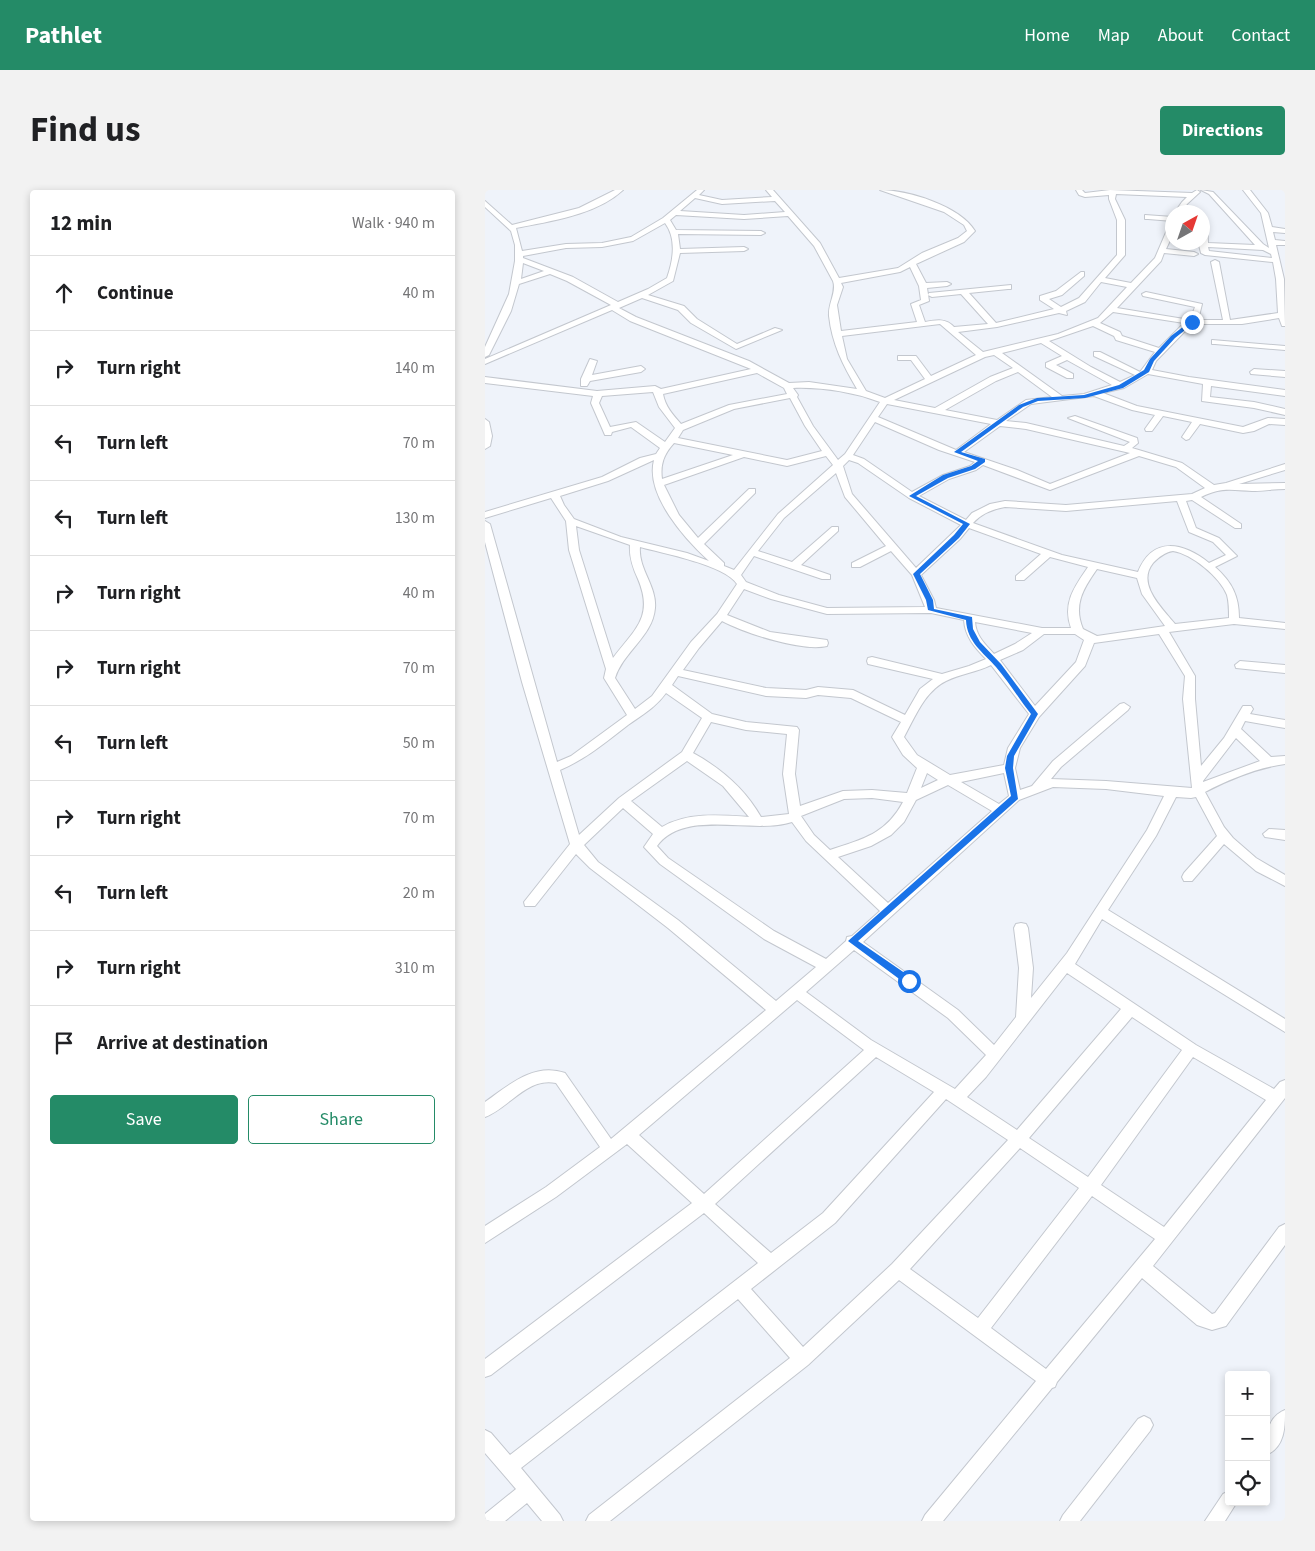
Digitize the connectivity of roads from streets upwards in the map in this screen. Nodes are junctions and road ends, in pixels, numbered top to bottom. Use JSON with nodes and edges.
{"nodes":[{"id":1,"x":620,"y":190,"type":"edge"},
{"id":2,"x":701,"y":190,"type":"edge"},
{"id":3,"x":769,"y":190,"type":"edge"},
{"id":4,"x":883,"y":190,"type":"edge"},
{"id":5,"x":1079,"y":190,"type":"edge"},
{"id":6,"x":1204,"y":190,"type":"edge"},
{"id":7,"x":1114,"y":191,"type":"edge"},
{"id":8,"x":1249,"y":191,"type":"edge"},
{"id":9,"x":1161,"y":192,"type":"edge"},
{"id":10,"x":1196,"y":192,"type":"edge"},
{"id":11,"x":694,"y":196,"type":"junction"},
{"id":12,"x":778,"y":199,"type":"junction"},
{"id":13,"x":485,"y":203,"type":"edge"},
{"id":14,"x":1185,"y":205,"type":"edge"},
{"id":15,"x":674,"y":212,"type":"junction"},
{"id":16,"x":791,"y":214,"type":"junction"},
{"id":17,"x":1148,"y":217,"type":"dead end"},
{"id":18,"x":1165,"y":218,"type":"edge"},
{"id":19,"x":667,"y":220,"type":"junction"},
{"id":20,"x":512,"y":227,"type":"junction"},
{"id":21,"x":1269,"y":229,"type":"junction"},
{"id":22,"x":1285,"y":231,"type":"edge"},
{"id":23,"x":675,"y":232,"type":"junction"},
{"id":24,"x":761,"y":233,"type":"dead end"},
{"id":25,"x":1165,"y":242,"type":"edge"},
{"id":26,"x":1271,"y":242,"type":"junction"},
{"id":27,"x":1285,"y":243,"type":"edge"},
{"id":28,"x":1210,"y":245,"type":"edge"},
{"id":29,"x":1264,"y":248,"type":"junction"},
{"id":30,"x":744,"y":249,"type":"dead end"},
{"id":31,"x":1204,"y":250,"type":"edge"},
{"id":32,"x":675,"y":251,"type":"junction"},
{"id":33,"x":1161,"y":251,"type":"junction"},
{"id":34,"x":1195,"y":254,"type":"dead end"},
{"id":35,"x":1285,"y":254,"type":"edge"},
{"id":36,"x":519,"y":257,"type":"junction"},
{"id":37,"x":1274,"y":257,"type":"junction"},
{"id":38,"x":1215,"y":262,"type":"dead end"},
{"id":39,"x":1285,"y":262,"type":"edge"},
{"id":40,"x":912,"y":263,"type":"junction"},
{"id":41,"x":552,"y":271,"type":"junction"},
{"id":42,"x":1081,"y":274,"type":"dead end"},
{"id":43,"x":1282,"y":275,"type":"edge"},
{"id":44,"x":1101,"y":280,"type":"junction"},
{"id":45,"x":837,"y":281,"type":"junction"},
{"id":46,"x":515,"y":283,"type":"junction"},
{"id":47,"x":947,"y":284,"type":"dead end"},
{"id":48,"x":923,"y":286,"type":"junction"},
{"id":49,"x":1133,"y":286,"type":"junction"},
{"id":50,"x":1008,"y":287,"type":"dead end"},
{"id":51,"x":1283,"y":290,"type":"edge"},
{"id":52,"x":962,"y":292,"type":"junction"},
{"id":53,"x":1146,"y":294,"type":"dead end"},
{"id":54,"x":641,"y":295,"type":"junction"},
{"id":55,"x":932,"y":295,"type":"dead end"},
{"id":56,"x":1284,"y":303,"type":"edge"},
{"id":57,"x":614,"y":306,"type":"junction"},
{"id":58,"x":1111,"y":309,"type":"junction"},
{"id":59,"x":1060,"y":311,"type":"junction"},
{"id":60,"x":1282,"y":315,"type":"junction"},
{"id":61,"x":1069,"y":316,"type":"dead end"},
{"id":62,"x":1192,"y":322,"type":"junction"},
{"id":63,"x":1227,"y":322,"type":"junction"},
{"id":64,"x":921,"y":323,"type":"junction"},
{"id":65,"x":1093,"y":323,"type":"junction"},
{"id":66,"x":1285,"y":324,"type":"edge"},
{"id":67,"x":994,"y":325,"type":"junction"},
{"id":68,"x":778,"y":330,"type":"dead end"},
{"id":69,"x":950,"y":330,"type":"junction"},
{"id":70,"x":838,"y":334,"type":"junction"},
{"id":71,"x":1043,"y":341,"type":"junction"},
{"id":72,"x":1215,"y":342,"type":"dead end"},
{"id":73,"x":736,"y":347,"type":"junction"},
{"id":74,"x":1285,"y":348,"type":"edge"},
{"id":75,"x":994,"y":351,"type":"junction"},
{"id":76,"x":1161,"y":351,"type":"junction"},
{"id":77,"x":723,"y":353,"type":"junction"},
{"id":78,"x":1097,"y":354,"type":"dead end"},
{"id":79,"x":485,"y":355,"type":"edge"},
{"id":80,"x":982,"y":355,"type":"junction"},
{"id":81,"x":1069,"y":356,"type":"junction"},
{"id":82,"x":901,"y":358,"type":"dead end"},
{"id":83,"x":593,"y":361,"type":"dead end"},
{"id":84,"x":485,"y":362,"type":"edge"},
{"id":85,"x":641,"y":369,"type":"dead end"},
{"id":86,"x":1019,"y":369,"type":"junction"},
{"id":87,"x":758,"y":370,"type":"junction"},
{"id":88,"x":1254,"y":372,"type":"dead end"},
{"id":89,"x":1144,"y":373,"type":"junction"},
{"id":90,"x":1285,"y":374,"type":"edge"},
{"id":91,"x":1071,"y":376,"type":"dead end"},
{"id":92,"x":585,"y":379,"type":"junction"},
{"id":93,"x":485,"y":380,"type":"edge"},
{"id":94,"x":931,"y":380,"type":"junction"},
{"id":95,"x":1207,"y":383,"type":"junction"},
{"id":96,"x":787,"y":386,"type":"junction"},
{"id":97,"x":1121,"y":386,"type":"junction"},
{"id":98,"x":582,"y":391,"type":"junction"},
{"id":99,"x":659,"y":392,"type":"junction"},
{"id":100,"x":863,"y":392,"type":"junction"},
{"id":101,"x":1285,"y":393,"type":"edge"},
{"id":102,"x":597,"y":394,"type":"junction"},
{"id":103,"x":1097,"y":394,"type":"junction"},
{"id":104,"x":794,"y":395,"type":"junction"},
{"id":105,"x":1061,"y":399,"type":"junction"},
{"id":106,"x":885,"y":400,"type":"junction"},
{"id":107,"x":938,"y":410,"type":"junction"},
{"id":108,"x":1285,"y":412,"type":"edge"},
{"id":109,"x":1160,"y":414,"type":"junction"},
{"id":110,"x":872,"y":418,"type":"junction"},
{"id":111,"x":1073,"y":418,"type":"dead end"},
{"id":112,"x":1198,"y":420,"type":"junction"},
{"id":113,"x":485,"y":422,"type":"edge"},
{"id":114,"x":1285,"y":422,"type":"edge"},
{"id":115,"x":999,"y":423,"type":"junction"},
{"id":116,"x":679,"y":428,"type":"junction"},
{"id":117,"x":1149,"y":429,"type":"dead end"},
{"id":118,"x":1186,"y":437,"type":"dead end"},
{"id":119,"x":674,"y":440,"type":"junction"},
{"id":120,"x":485,"y":446,"type":"edge"},
{"id":121,"x":664,"y":446,"type":"junction"},
{"id":122,"x":1126,"y":449,"type":"junction"},
{"id":123,"x":829,"y":452,"type":"junction"},
{"id":124,"x":957,"y":452,"type":"junction"},
{"id":125,"x":1139,"y":453,"type":"junction"},
{"id":126,"x":741,"y":455,"type":"junction"},
{"id":127,"x":659,"y":456,"type":"junction"},
{"id":128,"x":847,"y":456,"type":"junction"},
{"id":129,"x":983,"y":461,"type":"junction"},
{"id":130,"x":838,"y":466,"type":"junction"},
{"id":131,"x":1285,"y":467,"type":"edge"},
{"id":132,"x":659,"y":483,"type":"junction"},
{"id":133,"x":1226,"y":486,"type":"junction"},
{"id":134,"x":1285,"y":486,"type":"edge"},
{"id":135,"x":1212,"y":488,"type":"junction"},
{"id":136,"x":752,"y":491,"type":"dead end"},
{"id":137,"x":554,"y":493,"type":"junction"},
{"id":138,"x":912,"y":496,"type":"junction"},
{"id":139,"x":1194,"y":497,"type":"junction"},
{"id":140,"x":1180,"y":498,"type":"junction"},
{"id":141,"x":485,"y":515,"type":"edge"},
{"id":142,"x":571,"y":521,"type":"junction"},
{"id":143,"x":485,"y":524,"type":"edge"},
{"id":144,"x":966,"y":524,"type":"junction"},
{"id":145,"x":1238,"y":526,"type":"dead end"},
{"id":146,"x":835,"y":529,"type":"dead end"},
{"id":147,"x":635,"y":543,"type":"junction"},
{"id":148,"x":698,"y":544,"type":"junction"},
{"id":149,"x":893,"y":546,"type":"junction"},
{"id":150,"x":752,"y":552,"type":"junction"},
{"id":151,"x":1047,"y":554,"type":"junction"},
{"id":152,"x":795,"y":565,"type":"junction"},
{"id":153,"x":856,"y":565,"type":"dead end"},
{"id":154,"x":1094,"y":566,"type":"junction"},
{"id":155,"x":1209,"y":567,"type":"junction"},
{"id":156,"x":726,"y":570,"type":"junction"},
{"id":157,"x":916,"y":574,"type":"junction"},
{"id":158,"x":1143,"y":576,"type":"junction"},
{"id":159,"x":826,"y":577,"type":"dead end"},
{"id":160,"x":1021,"y":578,"type":"dead end"},
{"id":161,"x":739,"y":580,"type":"junction"},
{"id":162,"x":931,"y":610,"type":"junction"},
{"id":163,"x":721,"y":616,"type":"junction"},
{"id":164,"x":969,"y":618,"type":"junction"},
{"id":165,"x":1234,"y":621,"type":"junction"},
{"id":166,"x":1285,"y":626,"type":"edge"},
{"id":167,"x":1167,"y":629,"type":"junction"},
{"id":168,"x":1042,"y":631,"type":"junction"},
{"id":169,"x":1078,"y":632,"type":"junction"},
{"id":170,"x":1090,"y":638,"type":"junction"},
{"id":171,"x":823,"y":643,"type":"dead end"},
{"id":172,"x":991,"y":659,"type":"junction"},
{"id":173,"x":872,"y":661,"type":"dead end"},
{"id":174,"x":1240,"y":665,"type":"dead end"},
{"id":175,"x":611,"y":668,"type":"junction"},
{"id":176,"x":1285,"y":670,"type":"edge"},
{"id":177,"x":677,"y":672,"type":"junction"},
{"id":178,"x":942,"y":678,"type":"junction"},
{"id":179,"x":666,"y":686,"type":"junction"},
{"id":180,"x":1124,"y":707,"type":"dead end"},
{"id":181,"x":1035,"y":714,"type":"junction"},
{"id":182,"x":634,"y":717,"type":"junction"},
{"id":183,"x":708,"y":717,"type":"junction"},
{"id":184,"x":906,"y":720,"type":"junction"},
{"id":185,"x":1285,"y":724,"type":"edge"},
{"id":186,"x":1234,"y":730,"type":"junction"},
{"id":187,"x":686,"y":755,"type":"junction"},
{"id":188,"x":1285,"y":760,"type":"edge"},
{"id":189,"x":1269,"y":762,"type":"junction"},
{"id":190,"x":553,"y":768,"type":"junction"},
{"id":191,"x":923,"y":768,"type":"junction"},
{"id":192,"x":1009,"y":768,"type":"junction"},
{"id":193,"x":949,"y":780,"type":"junction"},
{"id":194,"x":1197,"y":785,"type":"junction"},
{"id":195,"x":1037,"y":787,"type":"junction"},
{"id":196,"x":1172,"y":792,"type":"junction"},
{"id":197,"x":1015,"y":797,"type":"junction"},
{"id":198,"x":909,"y":798,"type":"junction"},
{"id":199,"x":623,"y":801,"type":"junction"},
{"id":200,"x":1000,"y":810,"type":"junction"},
{"id":201,"x":795,"y":815,"type":"junction"},
{"id":202,"x":758,"y":822,"type":"junction"},
{"id":203,"x":660,"y":833,"type":"junction"},
{"id":204,"x":1269,"y":834,"type":"dead end"},
{"id":205,"x":1285,"y":835,"type":"edge"},
{"id":206,"x":1224,"y":836,"type":"junction"},
{"id":207,"x":576,"y":845,"type":"junction"},
{"id":208,"x":829,"y":855,"type":"junction"},
{"id":209,"x":1188,"y":877,"type":"dead end"},
{"id":210,"x":1285,"y":881,"type":"edge"},
{"id":211,"x":530,"y":902,"type":"dead end"},
{"id":212,"x":887,"y":910,"type":"junction"},
{"id":213,"x":1101,"y":912,"type":"junction"},
{"id":214,"x":1021,"y":928,"type":"dead end"},
{"id":215,"x":852,"y":941,"type":"junction"},
{"id":216,"x":1065,"y":965,"type":"junction"},
{"id":217,"x":827,"y":966,"type":"junction"},
{"id":218,"x":796,"y":992,"type":"junction"},
{"id":219,"x":775,"y":1009,"type":"junction"},
{"id":220,"x":1130,"y":1009,"type":"junction"},
{"id":221,"x":1023,"y":1018,"type":"junction"},
{"id":222,"x":1285,"y":1026,"type":"edge"},
{"id":223,"x":1191,"y":1049,"type":"junction"},
{"id":224,"x":874,"y":1050,"type":"junction"},
{"id":225,"x":993,"y":1054,"type":"junction"},
{"id":226,"x":1280,"y":1092,"type":"edge"},
{"id":227,"x":950,"y":1094,"type":"junction"},
{"id":228,"x":485,"y":1110,"type":"edge"},
{"id":229,"x":628,"y":1135,"type":"junction"},
{"id":230,"x":1018,"y":1140,"type":"junction"},
{"id":231,"x":610,"y":1149,"type":"junction"},
{"id":232,"x":1089,"y":1188,"type":"junction"},
{"id":233,"x":705,"y":1203,"type":"junction"},
{"id":234,"x":1285,"y":1232,"type":"edge"},
{"id":235,"x":485,"y":1235,"type":"edge"},
{"id":236,"x":1166,"y":1237,"type":"junction"},
{"id":237,"x":771,"y":1264,"type":"junction"},
{"id":238,"x":1141,"y":1267,"type":"junction"},
{"id":239,"x":899,"y":1270,"type":"junction"},
{"id":240,"x":739,"y":1288,"type":"junction"},
{"id":241,"x":979,"y":1330,"type":"junction"},
{"id":242,"x":802,"y":1359,"type":"junction"},
{"id":243,"x":485,"y":1369,"type":"edge"},
{"id":244,"x":1049,"y":1381,"type":"junction"},
{"id":245,"x":1285,"y":1419,"type":"edge"},
{"id":246,"x":1144,"y":1425,"type":"dead end"},
{"id":247,"x":485,"y":1439,"type":"edge"},
{"id":248,"x":1270,"y":1440,"type":"edge"},
{"id":249,"x":508,"y":1467,"type":"junction"},
{"id":250,"x":528,"y":1491,"type":"junction"},
{"id":251,"x":1225,"y":1506,"type":"edge"},
{"id":252,"x":491,"y":1521,"type":"edge"},
{"id":253,"x":554,"y":1521,"type":"edge"},
{"id":254,"x":595,"y":1521,"type":"edge"},
{"id":255,"x":931,"y":1521,"type":"edge"},
{"id":256,"x":1069,"y":1521,"type":"edge"},
{"id":257,"x":1214,"y":1521,"type":"edge"}],
"edges":[{"from":1,"to":20,"type":"street"},
{"from":2,"to":11,"type":"street"},
{"from":3,"to":12,"type":"street"},
{"from":4,"to":40,"type":"street"},
{"from":5,"to":7,"type":"street"},
{"from":6,"to":29,"type":"street"},
{"from":7,"to":9,"type":"street"},
{"from":7,"to":44,"type":"street"},
{"from":8,"to":21,"type":"street"},
{"from":9,"to":10,"type":"street"},
{"from":10,"to":14,"type":"street"},
{"from":11,"to":12,"type":"street"},
{"from":11,"to":15,"type":"street"},
{"from":12,"to":16,"type":"street"},
{"from":13,"to":20,"type":"street"},
{"from":15,"to":16,"type":"street"},
{"from":15,"to":19,"type":"street"},
{"from":16,"to":45,"type":"street"},
{"from":17,"to":18,"type":"street"},
{"from":19,"to":23,"type":"street"},
{"from":19,"to":36,"type":"street"},
{"from":20,"to":36,"type":"street"},
{"from":21,"to":22,"type":"street"},
{"from":21,"to":26,"type":"street"},
{"from":23,"to":24,"type":"street"},
{"from":23,"to":32,"type":"street"},
{"from":25,"to":33,"type":"street"},
{"from":26,"to":27,"type":"street"},
{"from":26,"to":37,"type":"street"},
{"from":28,"to":29,"type":"street"},
{"from":29,"to":37,"type":"street"},
{"from":30,"to":32,"type":"street"},
{"from":31,"to":37,"type":"street"},
{"from":32,"to":54,"type":"street"},
{"from":33,"to":34,"type":"street"},
{"from":33,"to":49,"type":"street"},
{"from":35,"to":37,"type":"street"},
{"from":36,"to":41,"type":"street"},
{"from":36,"to":46,"type":"street"},
{"from":37,"to":39,"type":"street"},
{"from":37,"to":43,"type":"street"},
{"from":38,"to":63,"type":"street"},
{"from":40,"to":45,"type":"street"},
{"from":40,"to":48,"type":"street"},
{"from":41,"to":46,"type":"street"},
{"from":41,"to":57,"type":"street"},
{"from":42,"to":59,"type":"street"},
{"from":43,"to":51,"type":"street"},
{"from":44,"to":49,"type":"street"},
{"from":44,"to":59,"type":"street"},
{"from":45,"to":70,"type":"street"},
{"from":46,"to":79,"type":"street"},
{"from":47,"to":48,"type":"street"},
{"from":48,"to":64,"type":"street"},
{"from":49,"to":58,"type":"street"},
{"from":50,"to":52,"type":"street"},
{"from":51,"to":56,"type":"street"},
{"from":52,"to":55,"type":"street"},
{"from":52,"to":67,"type":"street"},
{"from":53,"to":62,"type":"street"},
{"from":54,"to":57,"type":"street"},
{"from":54,"to":73,"type":"street"},
{"from":56,"to":60,"type":"street"},
{"from":57,"to":77,"type":"street"},
{"from":57,"to":84,"type":"street"},
{"from":58,"to":62,"type":"street"},
{"from":58,"to":65,"type":"street"},
{"from":59,"to":61,"type":"street"},
{"from":59,"to":67,"type":"street"},
{"from":60,"to":63,"type":"street"},
{"from":60,"to":66,"type":"street"},
{"from":62,"to":63,"type":"street"},
{"from":62,"to":76,"type":"street"},
{"from":64,"to":69,"type":"street"},
{"from":64,"to":70,"type":"street"},
{"from":65,"to":71,"type":"street"},
{"from":65,"to":76,"type":"street"},
{"from":67,"to":69,"type":"street"},
{"from":68,"to":73,"type":"street"},
{"from":69,"to":80,"type":"street"},
{"from":70,"to":100,"type":"street"},
{"from":71,"to":75,"type":"street"},
{"from":71,"to":81,"type":"street"},
{"from":72,"to":74,"type":"street"},
{"from":73,"to":77,"type":"street"},
{"from":75,"to":80,"type":"street"},
{"from":75,"to":86,"type":"street"},
{"from":76,"to":89,"type":"street"},
{"from":77,"to":87,"type":"street"},
{"from":78,"to":89,"type":"street"},
{"from":80,"to":94,"type":"street"},
{"from":81,"to":91,"type":"street"},
{"from":81,"to":97,"type":"street"},
{"from":82,"to":94,"type":"street"},
{"from":83,"to":92,"type":"street"},
{"from":85,"to":92,"type":"street"},
{"from":86,"to":105,"type":"street"},
{"from":86,"to":107,"type":"street"},
{"from":87,"to":96,"type":"street"},
{"from":87,"to":99,"type":"street"},
{"from":88,"to":90,"type":"street"},
{"from":89,"to":95,"type":"street"},
{"from":89,"to":97,"type":"street"},
{"from":92,"to":98,"type":"street"},
{"from":93,"to":98,"type":"street"},
{"from":94,"to":106,"type":"street"},
{"from":95,"to":101,"type":"street"},
{"from":95,"to":108,"type":"street"},
{"from":96,"to":100,"type":"street"},
{"from":96,"to":104,"type":"street"},
{"from":97,"to":103,"type":"street"},
{"from":98,"to":102,"type":"street"},
{"from":99,"to":102,"type":"street"},
{"from":99,"to":116,"type":"street"},
{"from":100,"to":106,"type":"street"},
{"from":102,"to":121,"type":"street"},
{"from":103,"to":105,"type":"street"},
{"from":103,"to":109,"type":"street"},
{"from":104,"to":116,"type":"street"},
{"from":104,"to":123,"type":"street"},
{"from":105,"to":115,"type":"street"},
{"from":106,"to":107,"type":"street"},
{"from":106,"to":110,"type":"street"},
{"from":107,"to":115,"type":"street"},
{"from":109,"to":112,"type":"street"},
{"from":109,"to":117,"type":"street"},
{"from":110,"to":124,"type":"street"},
{"from":110,"to":128,"type":"street"},
{"from":111,"to":122,"type":"street"},
{"from":112,"to":114,"type":"street"},
{"from":112,"to":118,"type":"street"},
{"from":113,"to":120,"type":"street"},
{"from":115,"to":122,"type":"street"},
{"from":115,"to":124,"type":"street"},
{"from":116,"to":119,"type":"street"},
{"from":119,"to":121,"type":"street"},
{"from":119,"to":126,"type":"street"},
{"from":121,"to":127,"type":"street"},
{"from":122,"to":125,"type":"street"},
{"from":123,"to":126,"type":"street"},
{"from":123,"to":130,"type":"street"},
{"from":124,"to":129,"type":"street"},
{"from":125,"to":129,"type":"street"},
{"from":125,"to":135,"type":"street"},
{"from":126,"to":132,"type":"street"},
{"from":127,"to":132,"type":"street"},
{"from":127,"to":137,"type":"street"},
{"from":128,"to":130,"type":"street"},
{"from":128,"to":138,"type":"street"},
{"from":129,"to":138,"type":"street"},
{"from":130,"to":149,"type":"street"},
{"from":130,"to":150,"type":"street"},
{"from":131,"to":133,"type":"street"},
{"from":132,"to":148,"type":"street"},
{"from":133,"to":134,"type":"street"},
{"from":133,"to":135,"type":"street"},
{"from":135,"to":139,"type":"street"},
{"from":136,"to":148,"type":"street"},
{"from":137,"to":141,"type":"street"},
{"from":137,"to":142,"type":"street"},
{"from":138,"to":144,"type":"street"},
{"from":139,"to":140,"type":"street"},
{"from":139,"to":145,"type":"street"},
{"from":140,"to":144,"type":"street"},
{"from":140,"to":155,"type":"street"},
{"from":142,"to":147,"type":"street"},
{"from":142,"to":175,"type":"street"},
{"from":143,"to":190,"type":"street"},
{"from":144,"to":151,"type":"street"},
{"from":144,"to":157,"type":"street"},
{"from":146,"to":152,"type":"street"},
{"from":147,"to":156,"type":"street"},
{"from":147,"to":175,"type":"street"},
{"from":148,"to":156,"type":"street"},
{"from":149,"to":153,"type":"street"},
{"from":149,"to":157,"type":"street"},
{"from":150,"to":152,"type":"street"},
{"from":150,"to":161,"type":"street"},
{"from":151,"to":154,"type":"street"},
{"from":151,"to":160,"type":"street"},
{"from":152,"to":159,"type":"street"},
{"from":154,"to":158,"type":"street"},
{"from":154,"to":169,"type":"street"},
{"from":155,"to":158,"type":"street"},
{"from":155,"to":165,"type":"street"},
{"from":156,"to":161,"type":"street"},
{"from":157,"to":162,"type":"street"},
{"from":158,"to":167,"type":"street"},
{"from":161,"to":162,"type":"street"},
{"from":161,"to":163,"type":"street"},
{"from":162,"to":164,"type":"street"},
{"from":163,"to":171,"type":"street"},
{"from":163,"to":177,"type":"street"},
{"from":164,"to":168,"type":"street"},
{"from":164,"to":172,"type":"street"},
{"from":165,"to":166,"type":"street"},
{"from":165,"to":167,"type":"street"},
{"from":167,"to":170,"type":"street"},
{"from":167,"to":194,"type":"street"},
{"from":168,"to":169,"type":"street"},
{"from":168,"to":172,"type":"street"},
{"from":169,"to":170,"type":"street"},
{"from":170,"to":181,"type":"street"},
{"from":172,"to":178,"type":"street"},
{"from":172,"to":181,"type":"street"},
{"from":173,"to":178,"type":"street"},
{"from":174,"to":176,"type":"street"},
{"from":175,"to":182,"type":"street"},
{"from":177,"to":179,"type":"street"},
{"from":177,"to":184,"type":"street"},
{"from":178,"to":184,"type":"street"},
{"from":179,"to":182,"type":"street"},
{"from":179,"to":183,"type":"street"},
{"from":180,"to":195,"type":"street"},
{"from":181,"to":192,"type":"street"},
{"from":182,"to":190,"type":"street"},
{"from":183,"to":187,"type":"street"},
{"from":183,"to":201,"type":"street"},
{"from":184,"to":191,"type":"street"},
{"from":185,"to":186,"type":"street"},
{"from":186,"to":189,"type":"street"},
{"from":186,"to":194,"type":"street"},
{"from":187,"to":199,"type":"street"},
{"from":187,"to":202,"type":"street"},
{"from":188,"to":189,"type":"street"},
{"from":189,"to":194,"type":"street"},
{"from":190,"to":207,"type":"street"},
{"from":191,"to":193,"type":"street"},
{"from":191,"to":198,"type":"street"},
{"from":192,"to":193,"type":"street"},
{"from":192,"to":197,"type":"street"},
{"from":193,"to":198,"type":"street"},
{"from":193,"to":200,"type":"street"},
{"from":194,"to":196,"type":"street"},
{"from":194,"to":206,"type":"street"},
{"from":195,"to":196,"type":"street"},
{"from":195,"to":197,"type":"street"},
{"from":196,"to":213,"type":"street"},
{"from":197,"to":200,"type":"street"},
{"from":198,"to":201,"type":"street"},
{"from":198,"to":208,"type":"street"},
{"from":199,"to":203,"type":"street"},
{"from":199,"to":207,"type":"street"},
{"from":200,"to":212,"type":"street"},
{"from":201,"to":202,"type":"street"},
{"from":201,"to":208,"type":"street"},
{"from":202,"to":203,"type":"street"},
{"from":203,"to":217,"type":"street"},
{"from":204,"to":205,"type":"street"},
{"from":206,"to":209,"type":"street"},
{"from":206,"to":210,"type":"street"},
{"from":207,"to":211,"type":"street"},
{"from":207,"to":219,"type":"street"},
{"from":208,"to":212,"type":"street"},
{"from":212,"to":215,"type":"street"},
{"from":213,"to":216,"type":"street"},
{"from":213,"to":222,"type":"street"},
{"from":214,"to":221,"type":"street"},
{"from":215,"to":217,"type":"street"},
{"from":215,"to":225,"type":"street"},
{"from":216,"to":220,"type":"street"},
{"from":216,"to":221,"type":"street"},
{"from":217,"to":218,"type":"street"},
{"from":218,"to":219,"type":"street"},
{"from":218,"to":224,"type":"street"},
{"from":219,"to":229,"type":"street"},
{"from":220,"to":223,"type":"street"},
{"from":220,"to":230,"type":"street"},
{"from":221,"to":225,"type":"street"},
{"from":223,"to":226,"type":"street"},
{"from":223,"to":232,"type":"street"},
{"from":224,"to":227,"type":"street"},
{"from":224,"to":233,"type":"street"},
{"from":225,"to":227,"type":"street"},
{"from":226,"to":236,"type":"street"},
{"from":227,"to":230,"type":"street"},
{"from":227,"to":237,"type":"street"},
{"from":228,"to":231,"type":"street"},
{"from":229,"to":231,"type":"street"},
{"from":229,"to":233,"type":"street"},
{"from":230,"to":232,"type":"street"},
{"from":230,"to":239,"type":"street"},
{"from":231,"to":235,"type":"street"},
{"from":232,"to":236,"type":"street"},
{"from":232,"to":241,"type":"street"},
{"from":233,"to":237,"type":"street"},
{"from":233,"to":243,"type":"street"},
{"from":234,"to":238,"type":"street"},
{"from":236,"to":238,"type":"street"},
{"from":237,"to":240,"type":"street"},
{"from":238,"to":244,"type":"street"},
{"from":239,"to":241,"type":"street"},
{"from":239,"to":242,"type":"street"},
{"from":240,"to":242,"type":"street"},
{"from":240,"to":249,"type":"street"},
{"from":241,"to":244,"type":"street"},
{"from":242,"to":254,"type":"street"},
{"from":244,"to":255,"type":"street"},
{"from":245,"to":248,"type":"street"},
{"from":246,"to":256,"type":"street"},
{"from":247,"to":249,"type":"street"},
{"from":249,"to":250,"type":"street"},
{"from":250,"to":252,"type":"street"},
{"from":250,"to":253,"type":"street"},
{"from":251,"to":257,"type":"street"}]}
